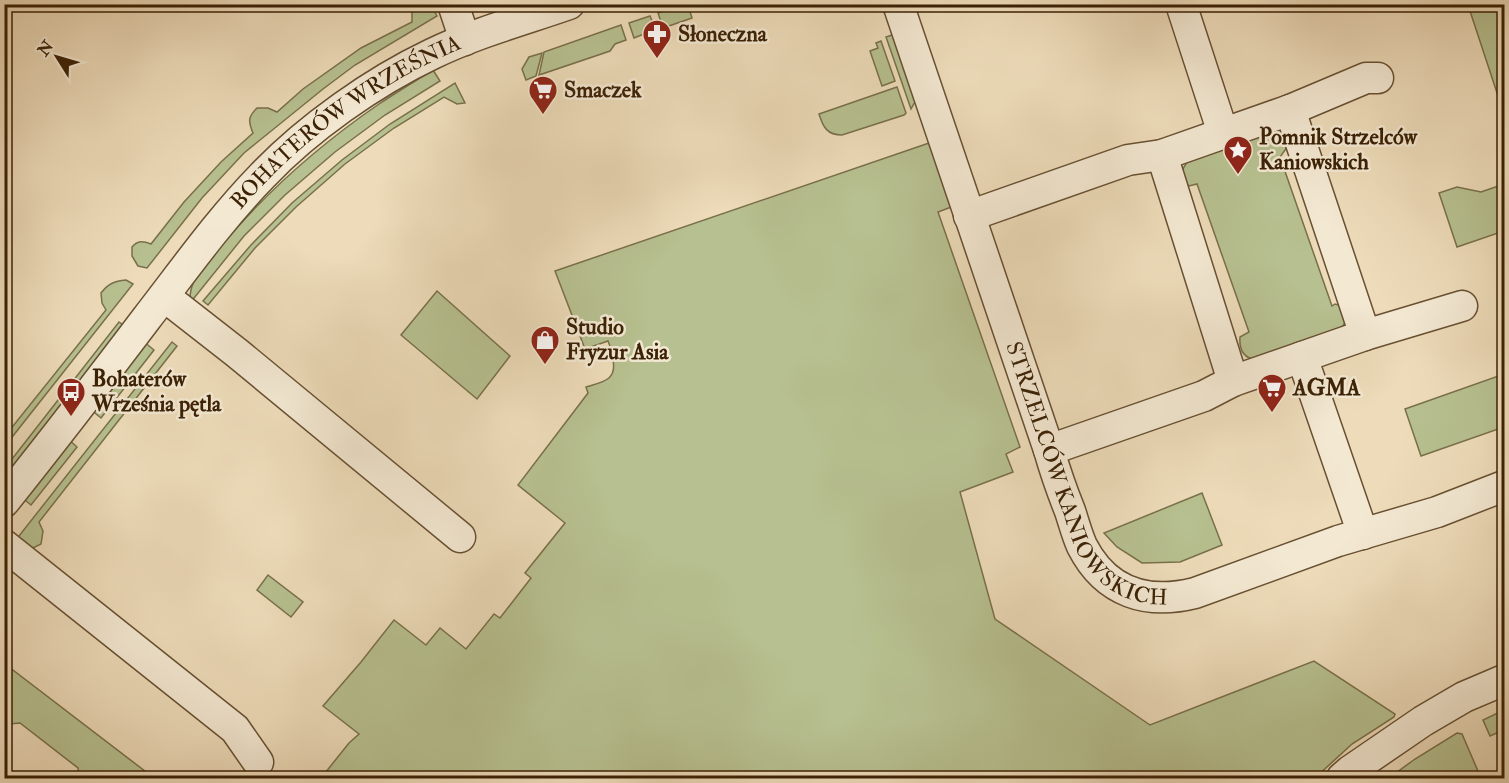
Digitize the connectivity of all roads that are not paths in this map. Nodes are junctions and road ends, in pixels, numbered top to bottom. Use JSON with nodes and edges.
{"nodes":[{"id":1,"x":453,"y":4,"type":"edge"},
{"id":2,"x":568,"y":4,"type":"edge"},
{"id":3,"x":898,"y":4,"type":"edge"},
{"id":4,"x":1181,"y":4,"type":"edge"},
{"id":5,"x":465,"y":40,"type":"junction"},
{"id":6,"x":1378,"y":78,"type":"dead end"},
{"id":7,"x":1290,"y":110,"type":"junction"},
{"id":8,"x":1223,"y":133,"type":"junction"},
{"id":9,"x":1162,"y":155,"type":"junction"},
{"id":10,"x":969,"y":216,"type":"junction"},
{"id":11,"x":164,"y":296,"type":"junction"},
{"id":12,"x":1462,"y":306,"type":"dead end"},
{"id":13,"x":1365,"y":335,"type":"junction"},
{"id":14,"x":1302,"y":357,"type":"junction"},
{"id":15,"x":1233,"y":381,"type":"junction"},
{"id":16,"x":1049,"y":450,"type":"junction"},
{"id":17,"x":1504,"y":486,"type":"edge"},
{"id":18,"x":4,"y":502,"type":"edge"},
{"id":19,"x":1363,"y":534,"type":"junction"},
{"id":20,"x":460,"y":537,"type":"dead end"},
{"id":21,"x":4,"y":545,"type":"edge"},
{"id":22,"x":1504,"y":680,"type":"edge"},
{"id":23,"x":258,"y":762,"type":"dead end"},
{"id":24,"x":1342,"y":778,"type":"edge"}],
"edges":[{"from":1,"to":5,"type":"street"},
{"from":2,"to":5,"type":"street","name":"BOHATERÓW WRZEŚNIA"},
{"from":3,"to":10,"type":"street","name":"STRZELCÓW KANIOWSKICH"},
{"from":4,"to":8,"type":"street"},
{"from":5,"to":11,"type":"street","name":"BOHATERÓW WRZEŚNIA"},
{"from":6,"to":7,"type":"street"},
{"from":7,"to":8,"type":"street"},
{"from":7,"to":13,"type":"street"},
{"from":8,"to":9,"type":"street"},
{"from":9,"to":10,"type":"street"},
{"from":9,"to":15,"type":"street"},
{"from":10,"to":16,"type":"street","name":"STRZELCÓW KANIOWSKICH"},
{"from":11,"to":18,"type":"street","name":"BOHATERÓW WRZEŚNIA"},
{"from":11,"to":20,"type":"street"},
{"from":12,"to":13,"type":"street"},
{"from":13,"to":14,"type":"street"},
{"from":14,"to":15,"type":"street"},
{"from":14,"to":19,"type":"street"},
{"from":15,"to":16,"type":"street"},
{"from":16,"to":19,"type":"street","name":"STRZELCÓW KANIOWSKICH"},
{"from":17,"to":19,"type":"street","name":"STRZELCÓW KANIOWSKICH"},
{"from":21,"to":23,"type":"street"},
{"from":22,"to":24,"type":"street"}]}
